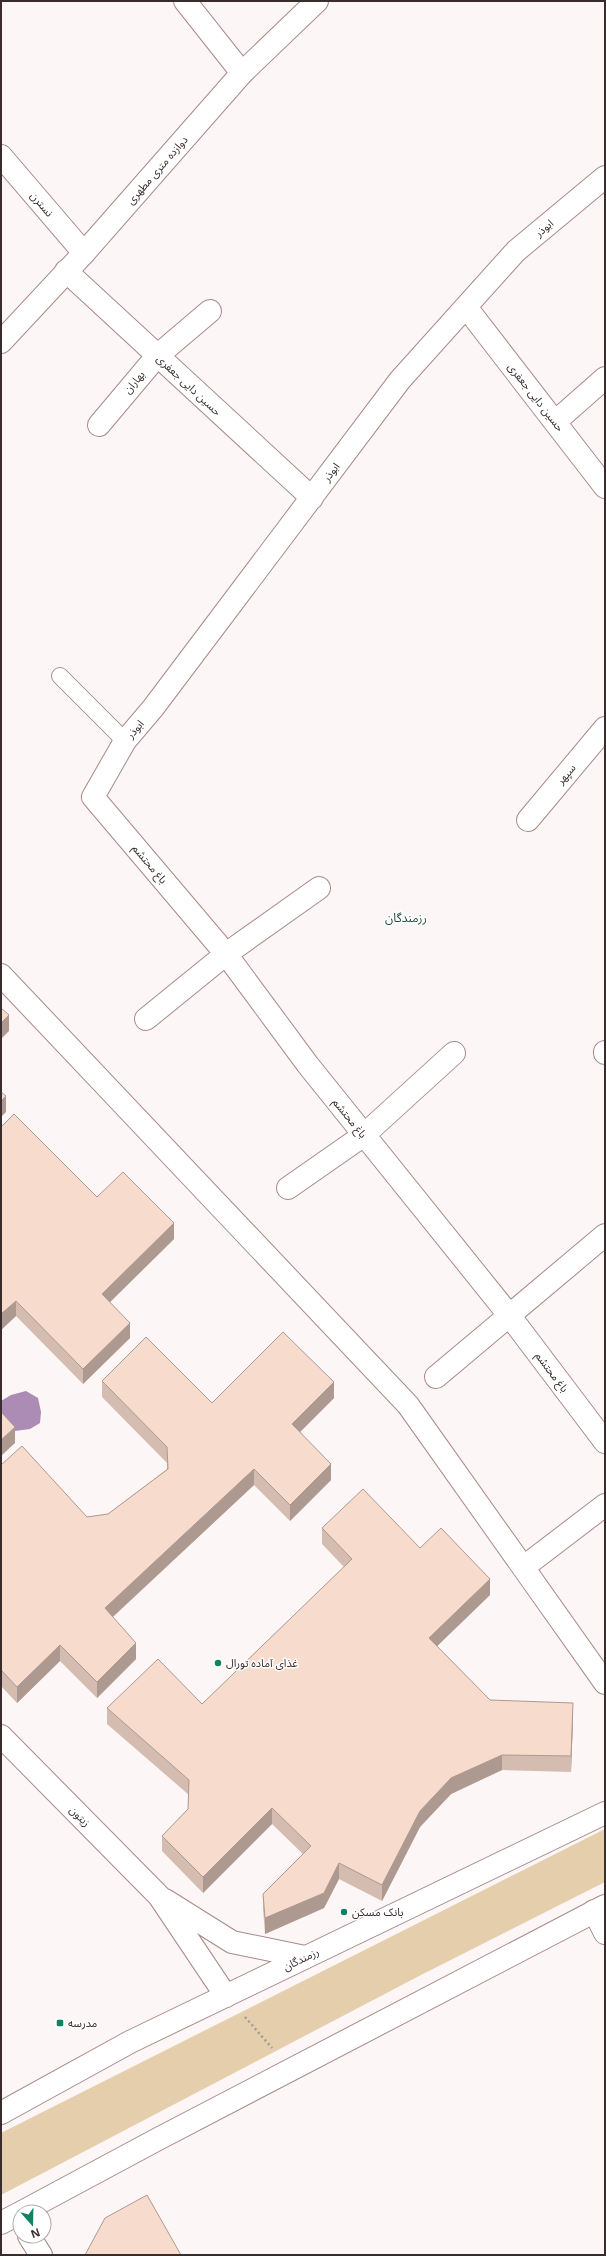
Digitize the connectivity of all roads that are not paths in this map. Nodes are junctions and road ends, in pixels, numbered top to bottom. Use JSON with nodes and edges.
{"nodes":[{"id":1,"x":185,"y":1,"type":"edge"},
{"id":2,"x":317,"y":1,"type":"edge"},
{"id":3,"x":242,"y":73,"type":"junction"},
{"id":4,"x":1,"y":156,"type":"edge"},
{"id":5,"x":605,"y":177,"type":"edge"},
{"id":6,"x":84,"y":253,"type":"junction"},
{"id":7,"x":66,"y":271,"type":"junction"},
{"id":8,"x":466,"y":307,"type":"junction"},
{"id":9,"x":210,"y":312,"type":"dead end"},
{"id":10,"x":1,"y":342,"type":"edge"},
{"id":11,"x":157,"y":356,"type":"junction"},
{"id":12,"x":605,"y":378,"type":"edge"},
{"id":13,"x":555,"y":422,"type":"junction"},
{"id":14,"x":99,"y":425,"type":"dead end"},
{"id":15,"x":605,"y":487,"type":"edge"},
{"id":16,"x":312,"y":498,"type":"junction"},
{"id":17,"x":60,"y":676,"type":"dead end"},
{"id":18,"x":605,"y":728,"type":"edge"},
{"id":19,"x":125,"y":741,"type":"junction"},
{"id":20,"x":93,"y":797,"type":"joint"},
{"id":21,"x":528,"y":820,"type":"dead end"},
{"id":22,"x":319,"y":888,"type":"dead end"},
{"id":23,"x":226,"y":954,"type":"junction"},
{"id":24,"x":1,"y":975,"type":"edge"},
{"id":25,"x":146,"y":1018,"type":"dead end"},
{"id":26,"x":454,"y":1053,"type":"dead end"},
{"id":27,"x":364,"y":1135,"type":"junction"},
{"id":28,"x":288,"y":1188,"type":"dead end"},
{"id":29,"x":605,"y":1235,"type":"edge"},
{"id":30,"x":510,"y":1314,"type":"junction"},
{"id":31,"x":436,"y":1377,"type":"dead end"},
{"id":32,"x":605,"y":1442,"type":"edge"},
{"id":33,"x":605,"y":1505,"type":"edge"},
{"id":34,"x":533,"y":1560,"type":"dead end"},
{"id":35,"x":605,"y":1683,"type":"edge"},
{"id":36,"x":1,"y":1736,"type":"edge"},
{"id":37,"x":605,"y":1813,"type":"edge"},
{"id":38,"x":159,"y":1896,"type":"junction"},
{"id":39,"x":600,"y":1909,"type":"edge"},
{"id":40,"x":605,"y":1932,"type":"edge"},
{"id":41,"x":305,"y":1957,"type":"junction"},
{"id":42,"x":226,"y":1996,"type":"junction"},
{"id":43,"x":1,"y":2113,"type":"edge"},
{"id":44,"x":40,"y":2204,"type":"edge"},
{"id":45,"x":34,"y":2244,"type":"edge"},
{"id":46,"x":41,"y":2255,"type":"edge"}],
"edges":[{"from":1,"to":3,"type":"street"},
{"from":2,"to":3,"type":"street","name":"دوازده متری مطهری"},
{"from":3,"to":6,"type":"street","name":"دوازده متری مطهری"},
{"from":4,"to":6,"type":"street","name":"نسترن"},
{"from":5,"to":8,"type":"street","name":"ابوذر"},
{"from":6,"to":7,"type":"street","name":"دوازده متری مطهری"},
{"from":7,"to":10,"type":"street","name":"دوازده متری مطهری"},
{"from":7,"to":11,"type":"street","name":"حسین دایی جعفری"},
{"from":8,"to":13,"type":"street","name":"حسین دایی جعفری"},
{"from":8,"to":16,"type":"street","name":"ابوذر"},
{"from":9,"to":11,"type":"street","name":"بهاران"},
{"from":11,"to":14,"type":"street","name":"بهاران"},
{"from":11,"to":16,"type":"street","name":"حسین دایی جعفری"},
{"from":12,"to":13,"type":"street"},
{"from":13,"to":15,"type":"street","name":"حسین دایی جعفری"},
{"from":16,"to":19,"type":"street","name":"ابوذر"},
{"from":17,"to":19,"type":"lane"},
{"from":18,"to":21,"type":"street","name":"سپهر"},
{"from":19,"to":20,"type":"street","name":"ابوذر"},
{"from":20,"to":23,"type":"street","name":"باغ محتشم"},
{"from":22,"to":23,"type":"street"},
{"from":23,"to":25,"type":"street"},
{"from":23,"to":27,"type":"street","name":"باغ محتشم"},
{"from":24,"to":35,"type":"street"},
{"from":26,"to":27,"type":"street"},
{"from":27,"to":28,"type":"street"},
{"from":27,"to":30,"type":"street","name":"باغ محتشم"},
{"from":29,"to":30,"type":"street"},
{"from":30,"to":31,"type":"street"},
{"from":30,"to":32,"type":"street","name":"باغ محتشم"},
{"from":33,"to":34,"type":"street"},
{"from":36,"to":38,"type":"street","name":"زیتون"},
{"from":37,"to":41,"type":"street","name":"رزمندگان"},
{"from":38,"to":41,"type":"street"},
{"from":38,"to":42,"type":"street"},
{"from":39,"to":40,"type":"street"},
{"from":39,"to":44,"type":"street"},
{"from":41,"to":42,"type":"street","name":"رزمندگان"},
{"from":42,"to":43,"type":"street","name":"رزمندگان"},
{"from":45,"to":46,"type":"street"}]}
